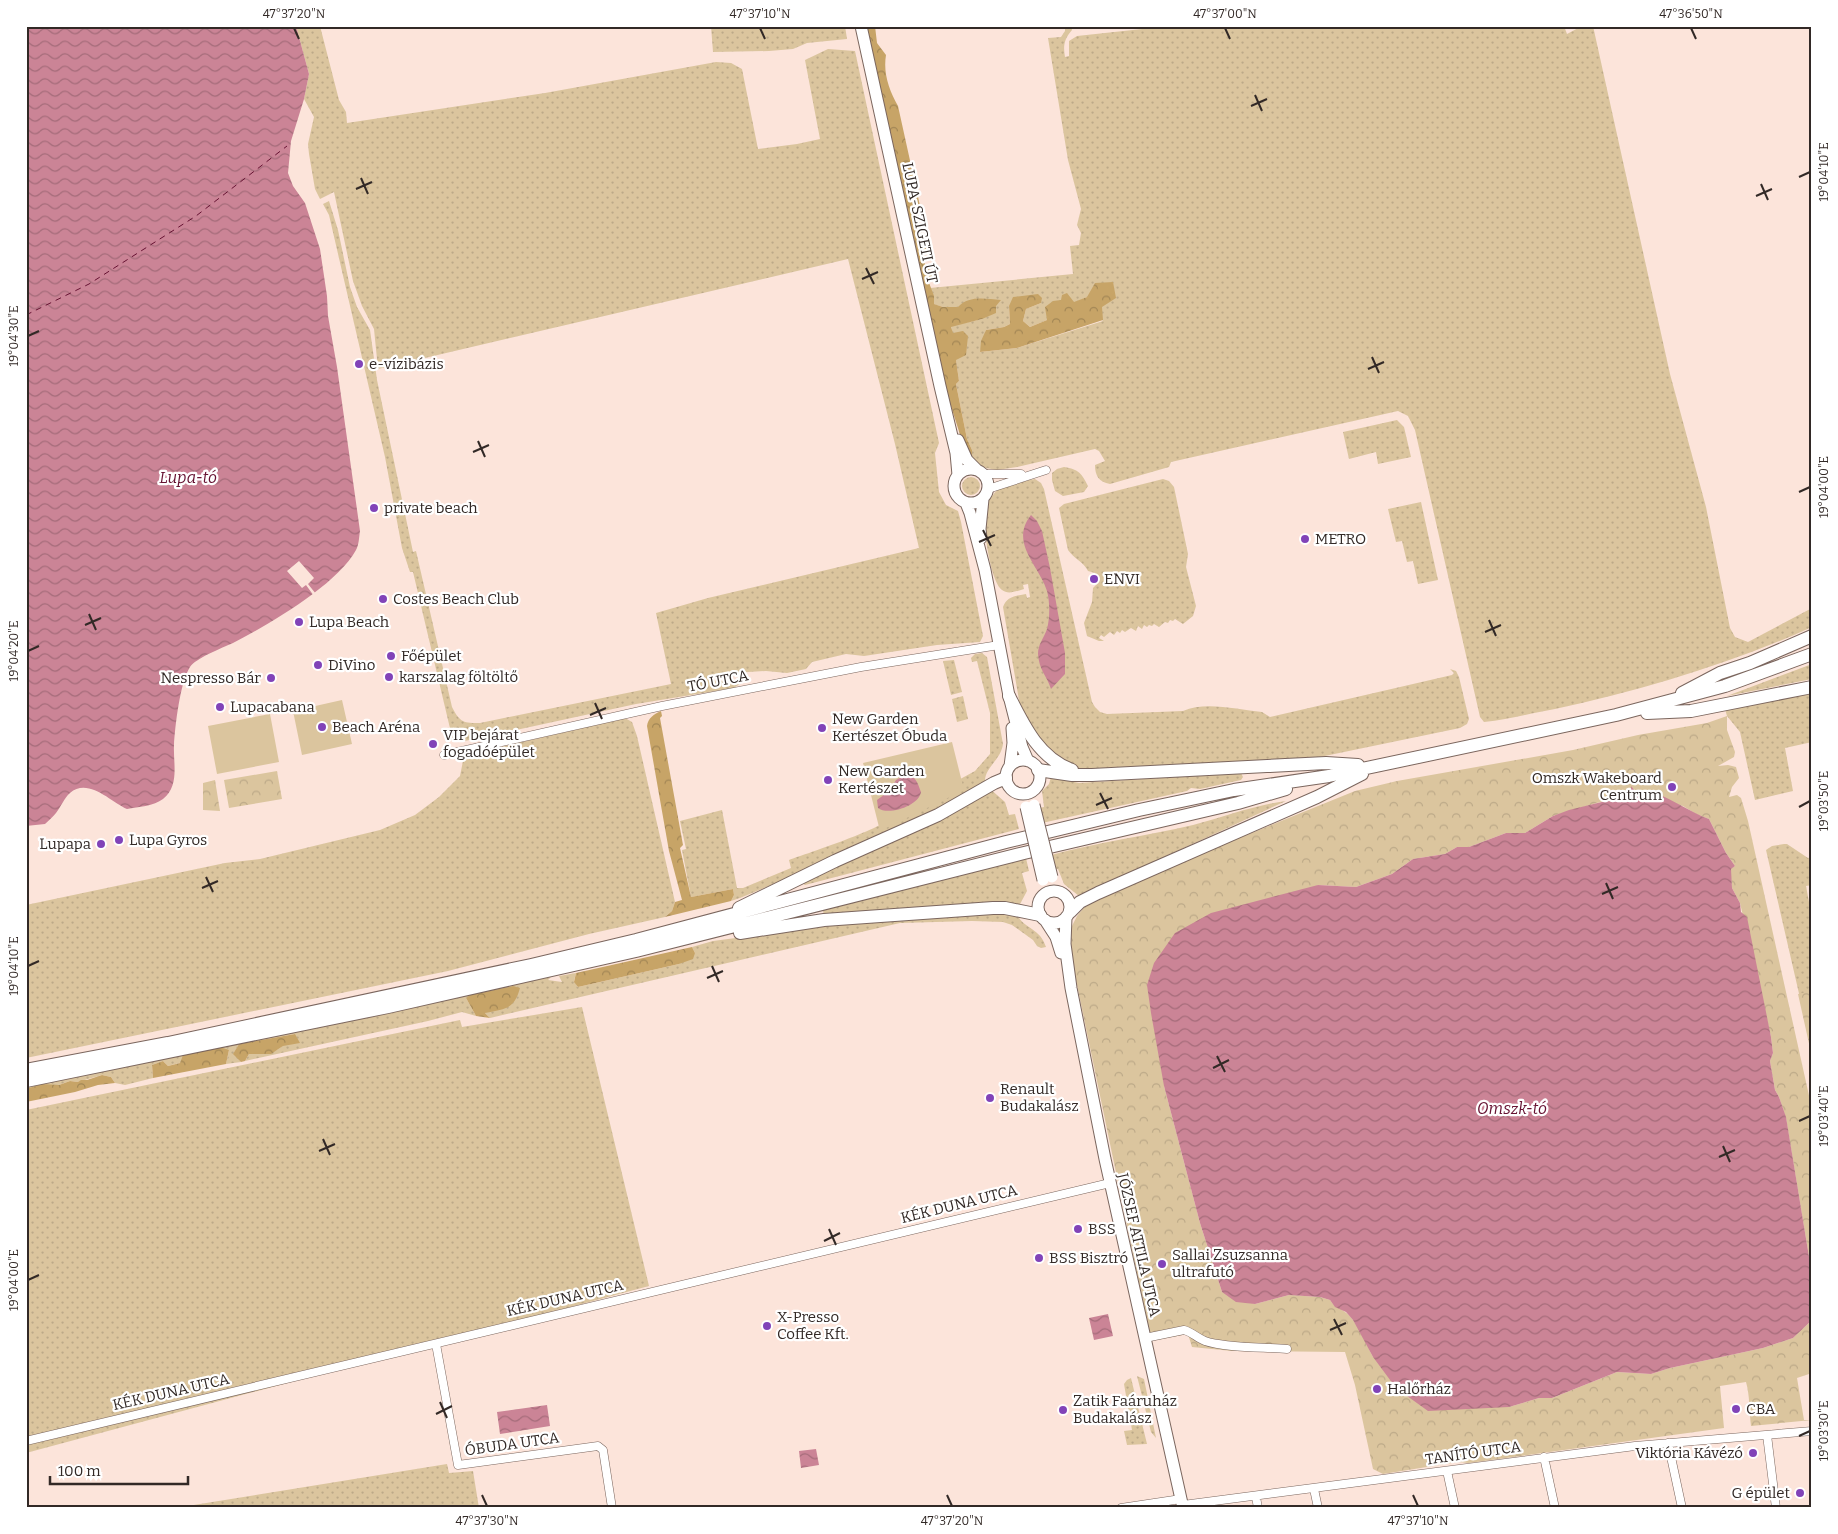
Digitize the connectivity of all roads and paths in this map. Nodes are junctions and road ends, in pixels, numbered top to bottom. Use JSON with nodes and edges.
{"nodes":[{"id":1,"x":861,"y":26,"type":"edge"},
{"id":2,"x":950,"y":427,"type":"junction"},
{"id":3,"x":1046,"y":470,"type":"dead end"},
{"id":4,"x":980,"y":472,"type":"junction"},
{"id":5,"x":1030,"y":474,"type":"junction"},
{"id":6,"x":958,"y":475,"type":"junction"},
{"id":7,"x":986,"y":494,"type":"junction"},
{"id":8,"x":966,"y":503,"type":"junction"},
{"id":9,"x":985,"y":570,"type":"junction"},
{"id":10,"x":1812,"y":636,"type":"edge"},
{"id":11,"x":999,"y":645,"type":"junction"},
{"id":12,"x":1812,"y":654,"type":"edge"},
{"id":13,"x":1812,"y":687,"type":"edge"},
{"id":14,"x":1009,"y":696,"type":"junction"},
{"id":15,"x":1660,"y":704,"type":"junction"},
{"id":16,"x":1616,"y":715,"type":"junction"},
{"id":17,"x":444,"y":755,"type":"dead end"},
{"id":18,"x":1028,"y":761,"type":"junction"},
{"id":19,"x":1378,"y":766,"type":"junction"},
{"id":20,"x":1038,"y":770,"type":"junction"},
{"id":21,"x":1008,"y":772,"type":"junction"},
{"id":22,"x":1092,"y":775,"type":"junction"},
{"id":23,"x":1033,"y":790,"type":"junction"},
{"id":24,"x":1018,"y":793,"type":"junction"},
{"id":25,"x":1030,"y":806,"type":"junction"},
{"id":26,"x":1048,"y":878,"type":"junction"},
{"id":27,"x":1060,"y":891,"type":"junction"},
{"id":28,"x":1043,"y":895,"type":"junction"},
{"id":29,"x":1068,"y":915,"type":"junction"},
{"id":30,"x":1043,"y":917,"type":"junction"},
{"id":31,"x":716,"y":926,"type":"junction"},
{"id":32,"x":1072,"y":988,"type":"junction"},
{"id":33,"x":26,"y":1070,"type":"edge"},
{"id":34,"x":26,"y":1081,"type":"edge"},
{"id":35,"x":1110,"y":1183,"type":"junction"},
{"id":36,"x":1145,"y":1338,"type":"junction"},
{"id":37,"x":436,"y":1344,"type":"junction"},
{"id":38,"x":1287,"y":1349,"type":"dead end"},
{"id":39,"x":1812,"y":1431,"type":"edge"},
{"id":40,"x":1767,"y":1435,"type":"junction"},
{"id":41,"x":26,"y":1441,"type":"edge"},
{"id":42,"x":1668,"y":1443,"type":"junction"},
{"id":43,"x":1544,"y":1457,"type":"junction"},
{"id":44,"x":1448,"y":1471,"type":"junction"},
{"id":45,"x":1314,"y":1489,"type":"junction"},
{"id":46,"x":1256,"y":1497,"type":"junction"},
{"id":47,"x":1182,"y":1504,"type":"edge"},
{"id":48,"x":612,"y":1508,"type":"edge"},
{"id":49,"x":1121,"y":1508,"type":"edge"},
{"id":50,"x":1258,"y":1508,"type":"edge"},
{"id":51,"x":1318,"y":1508,"type":"edge"},
{"id":52,"x":1455,"y":1508,"type":"edge"},
{"id":53,"x":1555,"y":1508,"type":"edge"},
{"id":54,"x":1682,"y":1508,"type":"edge"},
{"id":55,"x":1776,"y":1508,"type":"edge"}],
"edges":[{"from":1,"to":2,"type":"street","name":"LUPA-SZIGETI ÚT"},
{"from":2,"to":4,"type":"street","name":"LUPA-SZIGETI ÚT"},
{"from":2,"to":6,"type":"street","name":"LUPA-SZIGETI ÚT"},
{"from":3,"to":5,"type":"street"},
{"from":4,"to":5,"type":"street"},
{"from":4,"to":6,"type":"street"},
{"from":4,"to":7,"type":"street","name":"LUPA-SZIGETI ÚT"},
{"from":5,"to":7,"type":"street"},
{"from":6,"to":8,"type":"street","name":"LUPA-SZIGETI ÚT"},
{"from":7,"to":8,"type":"street"},
{"from":7,"to":9,"type":"street","name":"LUPA-SZIGETI ÚT"},
{"from":8,"to":9,"type":"street","name":"LUPA-SZIGETI ÚT"},
{"from":9,"to":11,"type":"street","name":"LUPA-SZIGETI ÚT"},
{"from":10,"to":15,"type":"main road"},
{"from":11,"to":14,"type":"street","name":"LUPA-SZIGETI ÚT"},
{"from":11,"to":17,"type":"street","name":"TÓ UTCA"},
{"from":12,"to":15,"type":"main road"},
{"from":13,"to":16,"type":"main road"},
{"from":14,"to":18,"type":"street","name":"LUPA-SZIGETI ÚT"},
{"from":14,"to":21,"type":"street","name":"LUPA-SZIGETI ÚT"},
{"from":14,"to":22,"type":"main road"},
{"from":15,"to":16,"type":"main road"},
{"from":16,"to":19,"type":"main road"},
{"from":18,"to":20,"type":"street"},
{"from":18,"to":21,"type":"street"},
{"from":19,"to":22,"type":"main road"},
{"from":19,"to":29,"type":"main road"},
{"from":19,"to":31,"type":"main road"},
{"from":20,"to":22,"type":"main road"},
{"from":20,"to":23,"type":"street"},
{"from":21,"to":24,"type":"street"},
{"from":21,"to":31,"type":"main road"},
{"from":23,"to":24,"type":"street"},
{"from":23,"to":25,"type":"street"},
{"from":24,"to":25,"type":"street"},
{"from":25,"to":26,"type":"street","bridge":true},
{"from":26,"to":27,"type":"street"},
{"from":26,"to":28,"type":"street"},
{"from":27,"to":28,"type":"street"},
{"from":27,"to":29,"type":"street"},
{"from":28,"to":30,"type":"street"},
{"from":29,"to":30,"type":"street"},
{"from":29,"to":32,"type":"street","name":"JÓZSEF ATTILA UTCA"},
{"from":30,"to":31,"type":"main road"},
{"from":30,"to":32,"type":"street","name":"JÓZSEF ATTILA UTCA"},
{"from":31,"to":33,"type":"main road"},
{"from":31,"to":34,"type":"main road"},
{"from":32,"to":35,"type":"street","name":"JÓZSEF ATTILA UTCA"},
{"from":35,"to":36,"type":"street","name":"JÓZSEF ATTILA UTCA"},
{"from":35,"to":37,"type":"street","name":"KÉK DUNA UTCA"},
{"from":36,"to":38,"type":"street"},
{"from":36,"to":47,"type":"street","name":"JÓZSEF ATTILA UTCA"},
{"from":37,"to":41,"type":"street","name":"KÉK DUNA UTCA"},
{"from":37,"to":48,"type":"street","name":"ÓBUDA UTCA"},
{"from":39,"to":40,"type":"street","name":"TANÍTÓ UTCA"},
{"from":40,"to":42,"type":"street","name":"TANÍTÓ UTCA"},
{"from":40,"to":55,"type":"street"},
{"from":42,"to":43,"type":"street","name":"TANÍTÓ UTCA"},
{"from":42,"to":54,"type":"street"},
{"from":43,"to":44,"type":"street","name":"TANÍTÓ UTCA"},
{"from":43,"to":53,"type":"street"},
{"from":44,"to":45,"type":"street","name":"TANÍTÓ UTCA"},
{"from":44,"to":52,"type":"street"},
{"from":45,"to":46,"type":"street","name":"TANÍTÓ UTCA"},
{"from":45,"to":51,"type":"street"},
{"from":46,"to":47,"type":"street","name":"TANÍTÓ UTCA"},
{"from":46,"to":50,"type":"street"},
{"from":47,"to":49,"type":"street"}]}
